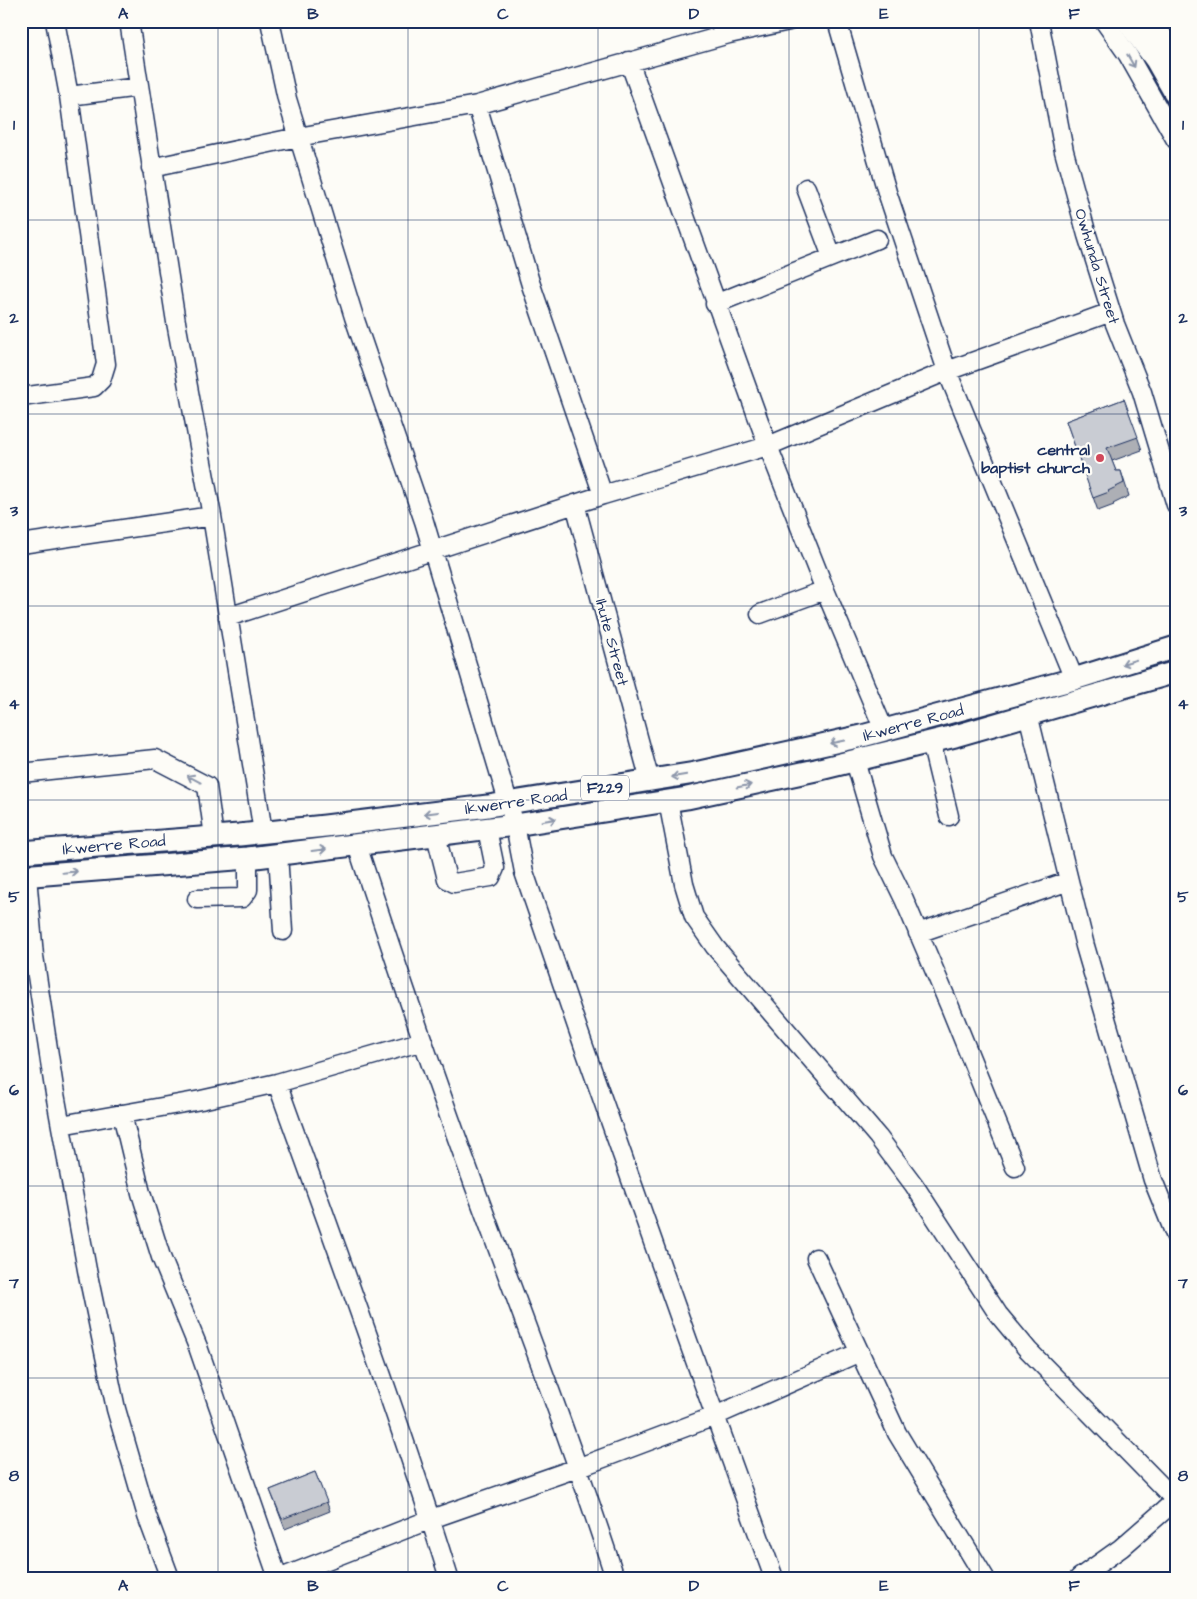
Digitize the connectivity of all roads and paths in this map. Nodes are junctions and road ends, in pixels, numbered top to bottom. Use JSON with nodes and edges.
{"nodes":[{"id":1,"x":55,"y":21,"type":"edge"},
{"id":2,"x":130,"y":21,"type":"edge"},
{"id":3,"x":270,"y":21,"type":"edge"},
{"id":4,"x":789,"y":21,"type":"edge"},
{"id":5,"x":837,"y":21,"type":"edge"},
{"id":6,"x":1039,"y":21,"type":"edge"},
{"id":7,"x":1104,"y":21,"type":"edge"},
{"id":8,"x":1126,"y":21,"type":"edge"},
{"id":9,"x":1151,"y":21,"type":"edge"},
{"id":10,"x":1176,"y":58,"type":"edge"},
{"id":11,"x":629,"y":62,"type":"junction"},
{"id":12,"x":139,"y":87,"type":"junction"},
{"id":13,"x":1176,"y":95,"type":"edge"},
{"id":14,"x":69,"y":96,"type":"junction"},
{"id":15,"x":477,"y":105,"type":"junction"},
{"id":16,"x":298,"y":137,"type":"junction"},
{"id":17,"x":1176,"y":140,"type":"edge"},
{"id":18,"x":152,"y":168,"type":"junction"},
{"id":19,"x":806,"y":188,"type":"dead end"},
{"id":20,"x":877,"y":240,"type":"dead end"},
{"id":21,"x":832,"y":257,"type":"junction"},
{"id":22,"x":715,"y":304,"type":"junction"},
{"id":23,"x":1111,"y":312,"type":"junction"},
{"id":24,"x":947,"y":371,"type":"junction"},
{"id":25,"x":21,"y":397,"type":"edge"},
{"id":26,"x":768,"y":446,"type":"junction"},
{"id":27,"x":602,"y":495,"type":"junction"},
{"id":28,"x":575,"y":504,"type":"junction"},
{"id":29,"x":1176,"y":505,"type":"edge"},
{"id":30,"x":212,"y":516,"type":"junction"},
{"id":31,"x":21,"y":544,"type":"edge"},
{"id":32,"x":432,"y":551,"type":"junction"},
{"id":33,"x":825,"y":590,"type":"junction"},
{"id":34,"x":760,"y":614,"type":"dead end"},
{"id":35,"x":228,"y":617,"type":"junction"},
{"id":36,"x":1176,"y":647,"type":"edge"},
{"id":37,"x":1176,"y":672,"type":"edge"},
{"id":38,"x":1074,"y":679,"type":"junction"},
{"id":39,"x":1028,"y":714,"type":"junction"},
{"id":40,"x":884,"y":730,"type":"junction"},
{"id":41,"x":931,"y":742,"type":"junction"},
{"id":42,"x":855,"y":761,"type":"junction"},
{"id":43,"x":21,"y":773,"type":"edge"},
{"id":44,"x":650,"y":781,"type":"junction"},
{"id":45,"x":668,"y":801,"type":"junction"},
{"id":46,"x":508,"y":803,"type":"junction"},
{"id":47,"x":949,"y":816,"type":"dead end"},
{"id":48,"x":515,"y":825,"type":"junction"},
{"id":49,"x":487,"y":829,"type":"junction"},
{"id":50,"x":263,"y":832,"type":"junction"},
{"id":51,"x":436,"y":835,"type":"junction"},
{"id":52,"x":214,"y":837,"type":"junction"},
{"id":53,"x":358,"y":845,"type":"junction"},
{"id":54,"x":21,"y":852,"type":"edge"},
{"id":55,"x":278,"y":854,"type":"junction"},
{"id":56,"x":248,"y":858,"type":"junction"},
{"id":57,"x":24,"y":876,"type":"edge"},
{"id":58,"x":1069,"y":881,"type":"junction"},
{"id":59,"x":198,"y":899,"type":"dead end"},
{"id":60,"x":283,"y":931,"type":"dead end"},
{"id":61,"x":918,"y":933,"type":"junction"},
{"id":62,"x":423,"y":1040,"type":"junction"},
{"id":63,"x":277,"y":1083,"type":"junction"},
{"id":64,"x":122,"y":1114,"type":"junction"},
{"id":65,"x":61,"y":1125,"type":"junction"},
{"id":66,"x":1015,"y":1167,"type":"dead end"},
{"id":67,"x":1176,"y":1237,"type":"edge"},
{"id":68,"x":816,"y":1258,"type":"dead end"},
{"id":69,"x":860,"y":1352,"type":"junction"},
{"id":70,"x":715,"y":1416,"type":"junction"},
{"id":71,"x":577,"y":1468,"type":"junction"},
{"id":72,"x":1176,"y":1501,"type":"edge"},
{"id":73,"x":431,"y":1519,"type":"junction"},
{"id":74,"x":170,"y":1578,"type":"edge"},
{"id":75,"x":280,"y":1578,"type":"edge"},
{"id":76,"x":449,"y":1578,"type":"edge"},
{"id":77,"x":615,"y":1578,"type":"edge"},
{"id":78,"x":774,"y":1578,"type":"edge"},
{"id":79,"x":986,"y":1578,"type":"edge"},
{"id":80,"x":1079,"y":1578,"type":"edge"}],
"edges":[{"from":1,"to":14,"type":"street"},
{"from":2,"to":12,"type":"street"},
{"from":3,"to":16,"type":"street"},
{"from":4,"to":11,"type":"street"},
{"from":5,"to":24,"type":"street"},
{"from":6,"to":23,"type":"street","name":"Owhunda Street"},
{"from":7,"to":17,"type":"street","one_way":true},
{"from":8,"to":13,"type":"main road"},
{"from":9,"to":10,"type":"main road"},
{"from":11,"to":15,"type":"street"},
{"from":11,"to":22,"type":"street"},
{"from":12,"to":14,"type":"street"},
{"from":12,"to":18,"type":"street"},
{"from":14,"to":25,"type":"street"},
{"from":15,"to":16,"type":"street"},
{"from":15,"to":27,"type":"street"},
{"from":16,"to":18,"type":"street"},
{"from":16,"to":32,"type":"street"},
{"from":18,"to":30,"type":"street"},
{"from":19,"to":21,"type":"street"},
{"from":20,"to":21,"type":"street"},
{"from":21,"to":22,"type":"street"},
{"from":22,"to":26,"type":"street"},
{"from":23,"to":24,"type":"street"},
{"from":23,"to":29,"type":"street","name":"Owhunda Street"},
{"from":24,"to":26,"type":"street"},
{"from":24,"to":38,"type":"street"},
{"from":26,"to":27,"type":"street"},
{"from":26,"to":33,"type":"street"},
{"from":27,"to":28,"type":"street"},
{"from":28,"to":32,"type":"street"},
{"from":28,"to":44,"type":"street","name":"Ihute Street"},
{"from":30,"to":31,"type":"street"},
{"from":30,"to":35,"type":"street"},
{"from":32,"to":35,"type":"street"},
{"from":32,"to":46,"type":"street"},
{"from":33,"to":34,"type":"street"},
{"from":33,"to":40,"type":"street"},
{"from":35,"to":50,"type":"street"},
{"from":36,"to":38,"type":"main road","name":"Ikwerre Road","number":"F229","one_way":true},
{"from":37,"to":39,"type":"main road","name":"Ikwerre Road","number":"F229"},
{"from":38,"to":40,"type":"main road","name":"Ikwerre Road","number":"F229"},
{"from":39,"to":41,"type":"main road","name":"Ikwerre Road","number":"F229"},
{"from":39,"to":58,"type":"street"},
{"from":40,"to":44,"type":"main road","name":"Ikwerre Road","number":"F229","one_way":true},
{"from":41,"to":42,"type":"main road","name":"Ikwerre Road","number":"F229"},
{"from":41,"to":47,"type":"street"},
{"from":45,"to":42,"type":"main road","name":"Ikwerre Road","number":"F229","one_way":true},
{"from":42,"to":61,"type":"street"},
{"from":52,"to":43,"type":"street","one_way":true},
{"from":44,"to":46,"type":"main road","name":"Ikwerre Road","number":"F229"},
{"from":48,"to":45,"type":"main road","name":"Ikwerre Road","number":"F229","one_way":true},
{"from":45,"to":72,"type":"street"},
{"from":46,"to":48,"type":"street"},
{"from":46,"to":50,"type":"main road","name":"Ikwerre Road","number":"F229","one_way":true},
{"from":48,"to":49,"type":"main road","name":"Ikwerre Road","number":"F229"},
{"from":48,"to":70,"type":"street"},
{"from":49,"to":51,"type":"main road","name":"Ikwerre Road","number":"F229"},
{"from":49,"to":51,"type":"street"},
{"from":50,"to":52,"type":"main road","name":"Ikwerre Road","number":"F229"},
{"from":51,"to":53,"type":"main road","name":"Ikwerre Road","number":"F229"},
{"from":52,"to":54,"type":"main road","name":"Ikwerre Road","number":"F229"},
{"from":55,"to":53,"type":"main road","name":"Ikwerre Road","number":"F229","one_way":true},
{"from":53,"to":62,"type":"street"},
{"from":55,"to":56,"type":"main road","name":"Ikwerre Road","number":"F229"},
{"from":55,"to":60,"type":"street"},
{"from":57,"to":56,"type":"main road","name":"Ikwerre Road","number":"F229","one_way":true},
{"from":56,"to":59,"type":"street"},
{"from":57,"to":65,"type":"street"},
{"from":58,"to":61,"type":"street"},
{"from":58,"to":67,"type":"street"},
{"from":61,"to":66,"type":"street"},
{"from":62,"to":63,"type":"street"},
{"from":62,"to":71,"type":"street"},
{"from":63,"to":64,"type":"street"},
{"from":63,"to":73,"type":"street"},
{"from":64,"to":65,"type":"street"},
{"from":64,"to":75,"type":"street"},
{"from":65,"to":74,"type":"street"},
{"from":68,"to":69,"type":"street"},
{"from":69,"to":70,"type":"street"},
{"from":69,"to":79,"type":"street"},
{"from":70,"to":71,"type":"street"},
{"from":70,"to":78,"type":"street"},
{"from":71,"to":73,"type":"street"},
{"from":71,"to":77,"type":"street"},
{"from":72,"to":80,"type":"street"},
{"from":73,"to":75,"type":"street"},
{"from":73,"to":76,"type":"street"}]}
